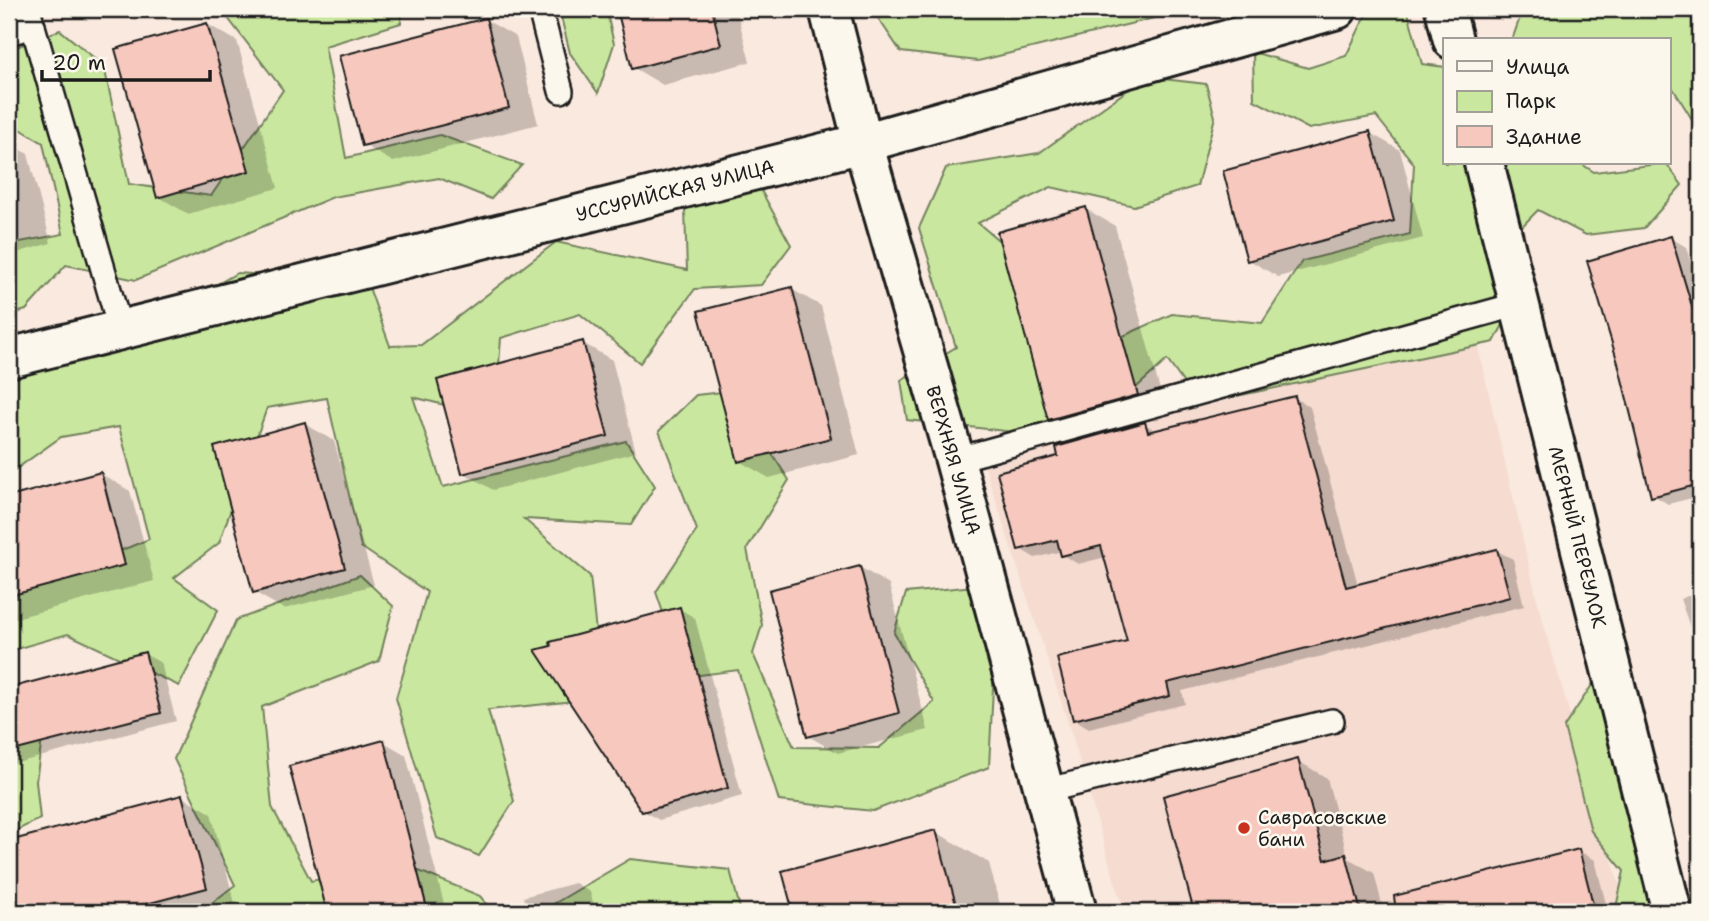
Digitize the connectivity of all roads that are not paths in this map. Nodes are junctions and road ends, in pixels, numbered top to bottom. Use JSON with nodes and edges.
{"nodes":[{"id":1,"x":540,"y":9,"type":"edge"},
{"id":2,"x":829,"y":9,"type":"edge"},
{"id":3,"x":1337,"y":9,"type":"edge"},
{"id":4,"x":1445,"y":9,"type":"edge"},
{"id":5,"x":31,"y":17,"type":"edge"},
{"id":6,"x":9,"y":33,"type":"edge"},
{"id":7,"x":1452,"y":38,"type":"edge"},
{"id":8,"x":561,"y":91,"type":"dead end"},
{"id":9,"x":863,"y":143,"type":"junction"},
{"id":10,"x":1484,"y":164,"type":"edge"},
{"id":11,"x":1519,"y":304,"type":"junction"},
{"id":12,"x":120,"y":328,"type":"junction"},
{"id":13,"x":9,"y":358,"type":"edge"},
{"id":14,"x":955,"y":460,"type":"junction"},
{"id":15,"x":1332,"y":721,"type":"dead end"},
{"id":16,"x":1044,"y":791,"type":"junction"},
{"id":17,"x":1077,"y":912,"type":"edge"},
{"id":18,"x":1672,"y":912,"type":"edge"}],
"edges":[{"from":1,"to":8,"type":"lane"},
{"from":2,"to":9,"type":"street","name":"ВЕРХНЯЯ УЛИЦА"},
{"from":3,"to":9,"type":"street","name":"УССУРИЙСКАЯ УЛИЦА"},
{"from":4,"to":7,"type":"street"},
{"from":5,"to":6,"type":"lane"},
{"from":5,"to":12,"type":"lane"},
{"from":9,"to":12,"type":"street","name":"УССУРИЙСКАЯ УЛИЦА"},
{"from":9,"to":14,"type":"street","name":"ВЕРХНЯЯ УЛИЦА"},
{"from":10,"to":11,"type":"street","name":"МЕРНЫЙ ПЕРЕУЛОК"},
{"from":11,"to":14,"type":"lane"},
{"from":11,"to":18,"type":"street","name":"МЕРНЫЙ ПЕРЕУЛОК"},
{"from":12,"to":13,"type":"street","name":"УССУРИЙСКАЯ УЛИЦА"},
{"from":14,"to":16,"type":"street","name":"ВЕРХНЯЯ УЛИЦА"},
{"from":15,"to":16,"type":"lane"},
{"from":16,"to":17,"type":"street","name":"ВЕРХНЯЯ УЛИЦА"}]}
